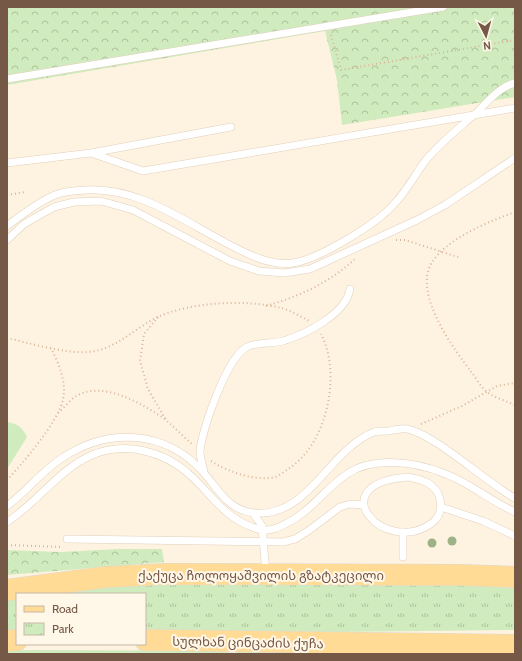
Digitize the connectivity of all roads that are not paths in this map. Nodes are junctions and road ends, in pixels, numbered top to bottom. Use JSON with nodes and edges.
{"nodes":[{"id":1,"x":443,"y":7,"type":"edge"},
{"id":2,"x":7,"y":79,"type":"edge"},
{"id":3,"x":515,"y":83,"type":"edge"},
{"id":4,"x":515,"y":108,"type":"edge"},
{"id":5,"x":474,"y":115,"type":"junction"},
{"id":6,"x":232,"y":126,"type":"dead end"},
{"id":7,"x":91,"y":153,"type":"junction"},
{"id":8,"x":515,"y":158,"type":"edge"},
{"id":9,"x":7,"y":163,"type":"edge"},
{"id":10,"x":7,"y":226,"type":"edge"},
{"id":11,"x":7,"y":240,"type":"edge"},
{"id":12,"x":350,"y":289,"type":"dead end"},
{"id":13,"x":204,"y":473,"type":"junction"},
{"id":14,"x":515,"y":498,"type":"edge"},
{"id":15,"x":363,"y":505,"type":"junction"},
{"id":16,"x":7,"y":506,"type":"edge"},
{"id":17,"x":441,"y":507,"type":"junction"},
{"id":18,"x":515,"y":512,"type":"edge"},
{"id":19,"x":253,"y":513,"type":"junction"},
{"id":20,"x":7,"y":522,"type":"edge"},
{"id":21,"x":263,"y":530,"type":"junction"},
{"id":22,"x":403,"y":532,"type":"junction"},
{"id":23,"x":515,"y":536,"type":"edge"},
{"id":24,"x":67,"y":539,"type":"dead end"},
{"id":25,"x":265,"y":542,"type":"junction"},
{"id":26,"x":403,"y":557,"type":"dead end"},
{"id":27,"x":266,"y":573,"type":"junction"},
{"id":28,"x":515,"y":577,"type":"edge"},
{"id":29,"x":7,"y":590,"type":"edge"},
{"id":30,"x":146,"y":640,"type":"edge"},
{"id":31,"x":515,"y":645,"type":"edge"}],
"edges":[{"from":1,"to":2,"type":"lane"},
{"from":3,"to":5,"type":"lane"},
{"from":4,"to":5,"type":"lane"},
{"from":5,"to":7,"type":"lane"},
{"from":5,"to":10,"type":"lane"},
{"from":6,"to":7,"type":"lane"},
{"from":7,"to":9,"type":"lane"},
{"from":8,"to":11,"type":"lane"},
{"from":12,"to":13,"type":"lane"},
{"from":13,"to":16,"type":"lane"},
{"from":13,"to":19,"type":"lane"},
{"from":14,"to":19,"type":"lane"},
{"from":15,"to":17,"type":"lane"},
{"from":15,"to":22,"type":"lane"},
{"from":15,"to":25,"type":"lane"},
{"from":17,"to":22,"type":"lane"},
{"from":17,"to":23,"type":"lane"},
{"from":18,"to":21,"type":"lane"},
{"from":19,"to":21,"type":"lane"},
{"from":20,"to":21,"type":"lane"},
{"from":21,"to":25,"type":"lane"},
{"from":22,"to":26,"type":"lane"},
{"from":24,"to":25,"type":"lane"},
{"from":25,"to":27,"type":"lane"},
{"from":27,"to":28,"type":"main road","name":"ქაქუცა ჩოლოყაშვილის გზატკეცილი"},
{"from":27,"to":29,"type":"main road","name":"ქაქუცა ჩოლოყაშვილის გზატკეცილი"},
{"from":30,"to":31,"type":"main road","name":"სულხან ცინცაძის ქუჩა"}]}
